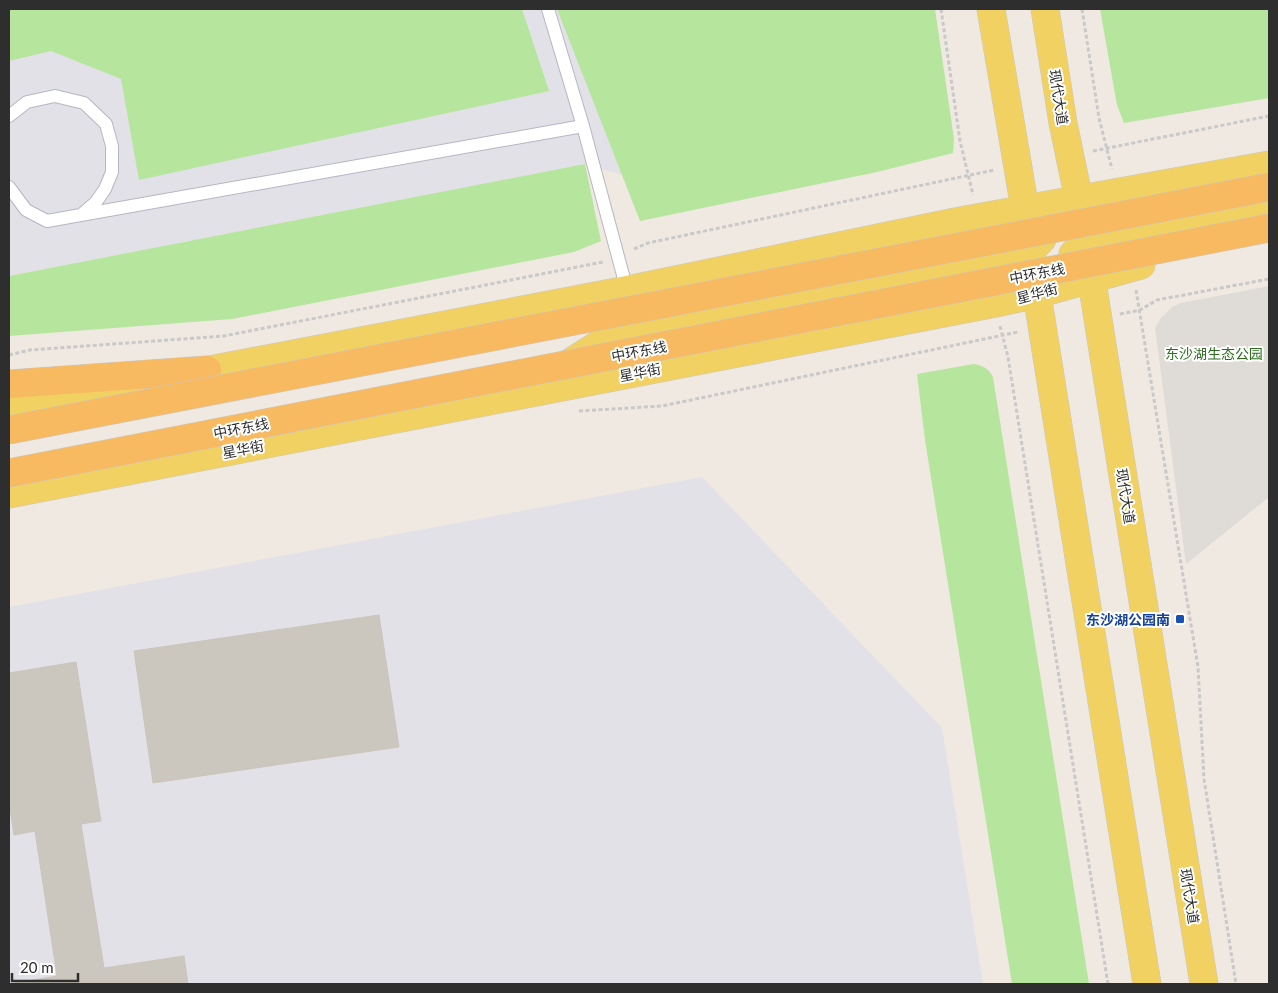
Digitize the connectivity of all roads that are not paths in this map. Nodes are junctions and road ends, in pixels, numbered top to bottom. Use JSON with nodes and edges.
{"nodes":[{"id":1,"x":548,"y":9,"type":"edge"},
{"id":2,"x":991,"y":9,"type":"edge"},
{"id":3,"x":1045,"y":9,"type":"edge"},
{"id":4,"x":9,"y":116,"type":"edge"},
{"id":5,"x":583,"y":126,"type":"junction"},
{"id":6,"x":1269,"y":165,"type":"edge"},
{"id":7,"x":9,"y":187,"type":"edge"},
{"id":8,"x":1269,"y":189,"type":"edge"},
{"id":9,"x":1079,"y":200,"type":"junction"},
{"id":10,"x":1269,"y":202,"type":"edge"},
{"id":11,"x":1026,"y":209,"type":"junction"},
{"id":12,"x":1218,"y":212,"type":"junction"},
{"id":13,"x":81,"y":215,"type":"junction"},
{"id":14,"x":1269,"y":228,"type":"edge"},
{"id":15,"x":1269,"y":239,"type":"edge"},
{"id":16,"x":1086,"y":241,"type":"junction"},
{"id":17,"x":1031,"y":251,"type":"junction"},
{"id":18,"x":1091,"y":278,"type":"junction"},
{"id":19,"x":898,"y":280,"type":"junction"},
{"id":20,"x":627,"y":290,"type":"junction"},
{"id":21,"x":1037,"y":294,"type":"junction"},
{"id":22,"x":803,"y":340,"type":"junction"},
{"id":23,"x":207,"y":370,"type":"junction"},
{"id":24,"x":9,"y":384,"type":"edge"},
{"id":25,"x":518,"y":396,"type":"junction"},
{"id":26,"x":9,"y":408,"type":"edge"},
{"id":27,"x":9,"y":430,"type":"edge"},
{"id":28,"x":9,"y":473,"type":"edge"},
{"id":29,"x":9,"y":494,"type":"edge"},
{"id":30,"x":1147,"y":984,"type":"edge"},
{"id":31,"x":1204,"y":984,"type":"edge"}],
"edges":[{"from":1,"to":5,"type":"lane"},
{"from":2,"to":11,"type":"main road"},
{"from":3,"to":9,"type":"main road","name":"现代大道"},
{"from":4,"to":13,"type":"lane"},
{"from":5,"to":13,"type":"lane"},
{"from":5,"to":20,"type":"lane"},
{"from":6,"to":9,"type":"main road"},
{"from":7,"to":13,"type":"lane"},
{"from":8,"to":12,"type":"main road"},
{"from":8,"to":27,"type":"highway","bridge":true},
{"from":9,"to":11,"type":"main road"},
{"from":9,"to":16,"type":"main road","name":"现代大道"},
{"from":9,"to":17,"type":"main road"},
{"from":10,"to":12,"type":"main road"},
{"from":11,"to":17,"type":"main road"},
{"from":11,"to":20,"type":"main road"},
{"from":12,"to":16,"type":"main road"},
{"from":14,"to":28,"type":"highway","name":"中环东线","bridge":true},
{"from":15,"to":18,"type":"main road","name":"星华街"},
{"from":16,"to":18,"type":"main road","name":"现代大道"},
{"from":16,"to":21,"type":"main road"},
{"from":17,"to":19,"type":"main road"},
{"from":17,"to":21,"type":"main road"},
{"from":18,"to":21,"type":"main road","name":"星华街"},
{"from":18,"to":31,"type":"main road","name":"现代大道"},
{"from":19,"to":22,"type":"main road"},
{"from":19,"to":25,"type":"main road"},
{"from":20,"to":23,"type":"main road"},
{"from":21,"to":22,"type":"main road","name":"星华街"},
{"from":21,"to":30,"type":"main road"},
{"from":22,"to":25,"type":"main road","name":"星华街"},
{"from":23,"to":24,"type":"highway"},
{"from":23,"to":26,"type":"main road"},
{"from":25,"to":29,"type":"main road","name":"星华街"}]}
